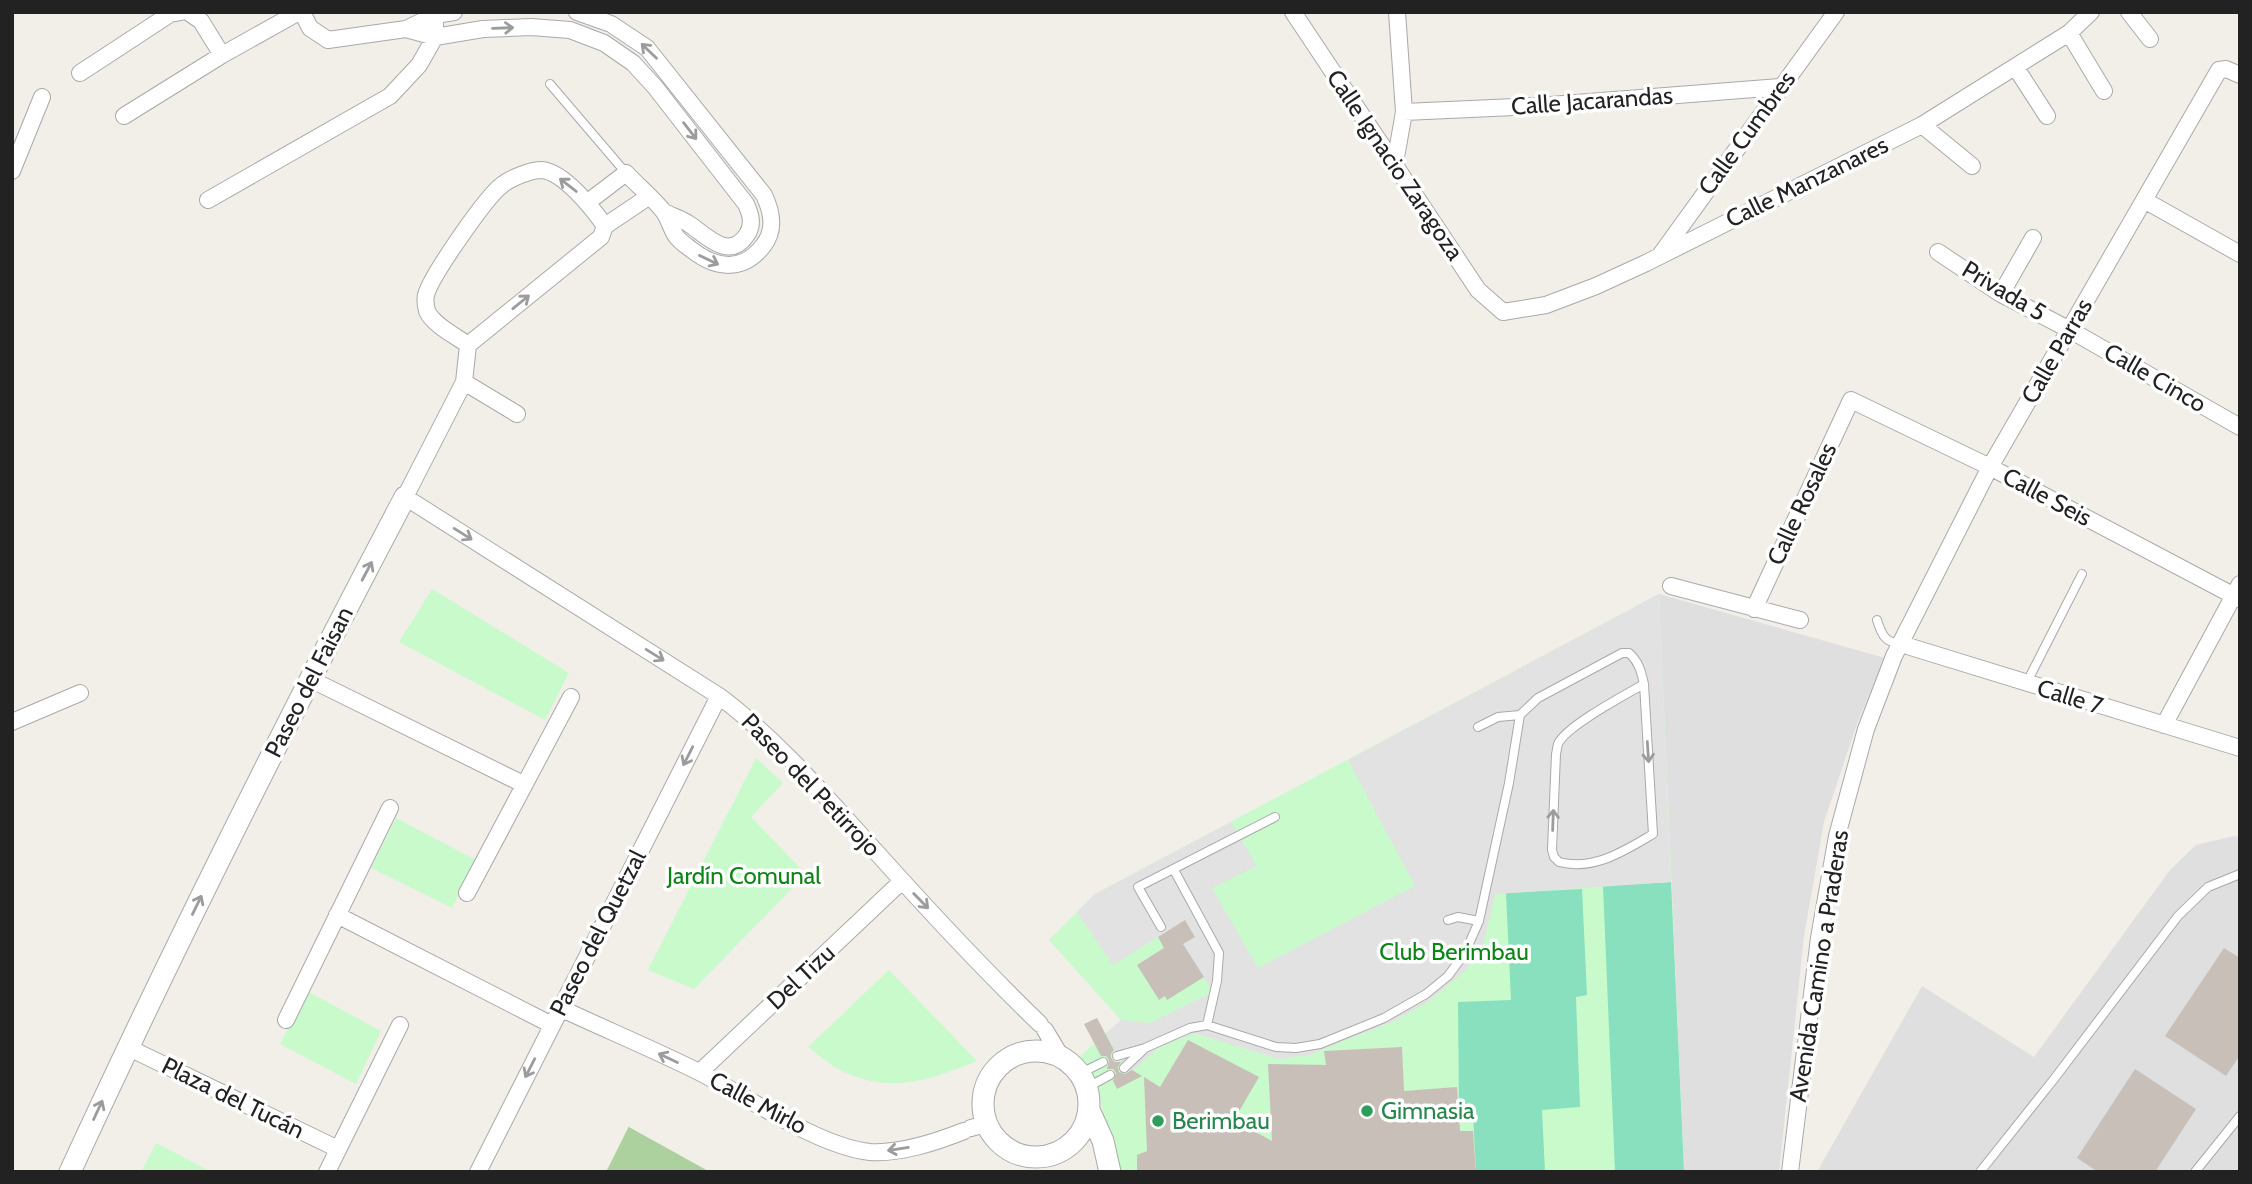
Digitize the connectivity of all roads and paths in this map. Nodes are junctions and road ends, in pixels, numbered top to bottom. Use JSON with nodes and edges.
{"nodes":[{"id":1,"x":181,"y":12,"type":"edge"},
{"id":2,"x":188,"y":12,"type":"edge"},
{"id":3,"x":300,"y":12,"type":"edge"},
{"id":4,"x":454,"y":12,"type":"edge"},
{"id":5,"x":577,"y":12,"type":"edge"},
{"id":6,"x":1293,"y":12,"type":"edge"},
{"id":7,"x":1397,"y":12,"type":"edge"},
{"id":8,"x":1836,"y":12,"type":"edge"},
{"id":9,"x":2091,"y":12,"type":"edge"},
{"id":10,"x":2129,"y":12,"type":"edge"},
{"id":11,"x":435,"y":15,"type":"junction"},
{"id":12,"x":406,"y":29,"type":"junction"},
{"id":13,"x":2069,"y":33,"type":"junction"},
{"id":14,"x":435,"y":37,"type":"junction"},
{"id":15,"x":2150,"y":39,"type":"dead end"},
{"id":16,"x":222,"y":55,"type":"junction"},
{"id":17,"x":2016,"y":68,"type":"junction"},
{"id":18,"x":2233,"y":72,"type":"edge"},
{"id":19,"x":80,"y":73,"type":"dead end"},
{"id":20,"x":551,"y":84,"type":"dead end"},
{"id":21,"x":1780,"y":87,"type":"junction"},
{"id":22,"x":2104,"y":91,"type":"dead end"},
{"id":23,"x":42,"y":97,"type":"dead end"},
{"id":24,"x":1404,"y":112,"type":"junction"},
{"id":25,"x":124,"y":116,"type":"dead end"},
{"id":26,"x":2047,"y":116,"type":"dead end"},
{"id":27,"x":1922,"y":125,"type":"junction"},
{"id":28,"x":1395,"y":163,"type":"junction"},
{"id":29,"x":1972,"y":166,"type":"dead end"},
{"id":30,"x":12,"y":171,"type":"edge"},
{"id":31,"x":626,"y":173,"type":"junction"},
{"id":32,"x":648,"y":197,"type":"junction"},
{"id":33,"x":208,"y":200,"type":"dead end"},
{"id":34,"x":2144,"y":200,"type":"junction"},
{"id":35,"x":588,"y":202,"type":"junction"},
{"id":36,"x":664,"y":212,"type":"junction"},
{"id":37,"x":603,"y":231,"type":"junction"},
{"id":38,"x":2033,"y":238,"type":"dead end"},
{"id":39,"x":1938,"y":252,"type":"dead end"},
{"id":40,"x":2240,"y":254,"type":"edge"},
{"id":41,"x":1660,"y":255,"type":"junction"},
{"id":42,"x":2001,"y":294,"type":"junction"},
{"id":43,"x":1503,"y":312,"type":"joint"},
{"id":44,"x":2070,"y":330,"type":"junction"},
{"id":45,"x":468,"y":345,"type":"junction"},
{"id":46,"x":464,"y":382,"type":"junction"},
{"id":47,"x":1851,"y":400,"type":"joint"},
{"id":48,"x":516,"y":414,"type":"dead end"},
{"id":49,"x":2240,"y":427,"type":"edge"},
{"id":50,"x":1990,"y":467,"type":"junction"},
{"id":51,"x":405,"y":497,"type":"junction"},
{"id":52,"x":2081,"y":574,"type":"dead end"},
{"id":53,"x":1671,"y":586,"type":"dead end"},
{"id":54,"x":2238,"y":593,"type":"edge"},
{"id":55,"x":1754,"y":609,"type":"junction"},
{"id":56,"x":1800,"y":620,"type":"dead end"},
{"id":57,"x":1877,"y":620,"type":"dead end"},
{"id":58,"x":1901,"y":644,"type":"junction"},
{"id":59,"x":310,"y":679,"type":"junction"},
{"id":60,"x":1644,"y":684,"type":"junction"},
{"id":61,"x":2026,"y":684,"type":"junction"},
{"id":62,"x":80,"y":693,"type":"dead end"},
{"id":63,"x":719,"y":695,"type":"junction"},
{"id":64,"x":571,"y":697,"type":"dead end"},
{"id":65,"x":1520,"y":715,"type":"junction"},
{"id":66,"x":12,"y":722,"type":"edge"},
{"id":67,"x":2164,"y":725,"type":"junction"},
{"id":68,"x":1479,"y":727,"type":"dead end"},
{"id":69,"x":2240,"y":748,"type":"edge"},
{"id":70,"x":523,"y":784,"type":"junction"},
{"id":71,"x":390,"y":808,"type":"dead end"},
{"id":72,"x":1275,"y":817,"type":"dead end"},
{"id":73,"x":1174,"y":870,"type":"junction"},
{"id":74,"x":2240,"y":874,"type":"edge"},
{"id":75,"x":902,"y":881,"type":"junction"},
{"id":76,"x":467,"y":893,"type":"dead end"},
{"id":77,"x":338,"y":915,"type":"junction"},
{"id":78,"x":1448,"y":920,"type":"dead end"},
{"id":79,"x":1479,"y":921,"type":"junction"},
{"id":80,"x":1161,"y":927,"type":"dead end"},
{"id":81,"x":560,"y":1008,"type":"junction"},
{"id":82,"x":286,"y":1020,"type":"dead end"},
{"id":83,"x":400,"y":1025,"type":"dead end"},
{"id":84,"x":552,"y":1025,"type":"junction"},
{"id":85,"x":1207,"y":1026,"type":"junction"},
{"id":86,"x":127,"y":1047,"type":"junction"},
{"id":87,"x":1145,"y":1048,"type":"junction"},
{"id":88,"x":1060,"y":1055,"type":"junction"},
{"id":89,"x":1117,"y":1056,"type":"dead end"},
{"id":90,"x":1104,"y":1062,"type":"dead end"},
{"id":91,"x":1124,"y":1068,"type":"dead end"},
{"id":92,"x":700,"y":1073,"type":"junction"},
{"id":93,"x":1110,"y":1075,"type":"dead end"},
{"id":94,"x":1084,"y":1080,"type":"junction"},
{"id":95,"x":1090,"y":1112,"type":"junction"},
{"id":96,"x":2240,"y":1116,"type":"edge"},
{"id":97,"x":974,"y":1128,"type":"junction"},
{"id":98,"x":338,"y":1149,"type":"junction"},
{"id":99,"x":70,"y":1172,"type":"edge"},
{"id":100,"x":327,"y":1172,"type":"edge"},
{"id":101,"x":478,"y":1172,"type":"edge"},
{"id":102,"x":1110,"y":1172,"type":"edge"},
{"id":103,"x":1790,"y":1172,"type":"edge"},
{"id":104,"x":1980,"y":1172,"type":"edge"},
{"id":105,"x":2194,"y":1172,"type":"edge"}],
"edges":[{"from":1,"to":19,"type":"street"},
{"from":2,"to":16,"type":"street"},
{"from":3,"to":12,"type":"street"},
{"from":3,"to":16,"type":"street"},
{"from":4,"to":11,"type":"street"},
{"from":36,"to":5,"type":"street","one_way":true},
{"from":6,"to":28,"type":"street","name":"Calle Ignacio Zaragoza"},
{"from":7,"to":24,"type":"street"},
{"from":8,"to":21,"type":"street","name":"Calle Cumbres"},
{"from":9,"to":13,"type":"street","name":"Calle Manzanares"},
{"from":10,"to":15,"type":"street"},
{"from":11,"to":12,"type":"street"},
{"from":11,"to":14,"type":"street"},
{"from":12,"to":14,"type":"street"},
{"from":13,"to":17,"type":"street","name":"Calle Manzanares"},
{"from":13,"to":22,"type":"street"},
{"from":14,"to":33,"type":"street"},
{"from":14,"to":36,"type":"street","one_way":true},
{"from":16,"to":25,"type":"street"},
{"from":17,"to":26,"type":"street"},
{"from":17,"to":27,"type":"street","name":"Calle Manzanares"},
{"from":18,"to":34,"type":"street","name":"Calle Parras"},
{"from":20,"to":31,"type":"lane"},
{"from":21,"to":24,"type":"street","name":"Calle Jacarandas"},
{"from":21,"to":41,"type":"street","name":"Calle Cumbres"},
{"from":23,"to":30,"type":"street"},
{"from":24,"to":28,"type":"street"},
{"from":27,"to":29,"type":"street"},
{"from":27,"to":41,"type":"street","name":"Calle Manzanares"},
{"from":28,"to":43,"type":"street","name":"Calle Ignacio Zaragoza"},
{"from":31,"to":32,"type":"street"},
{"from":31,"to":35,"type":"street"},
{"from":32,"to":36,"type":"street"},
{"from":32,"to":37,"type":"street"},
{"from":34,"to":40,"type":"street"},
{"from":34,"to":44,"type":"street","name":"Calle Parras"},
{"from":35,"to":37,"type":"street"},
{"from":35,"to":45,"type":"street","one_way":true},
{"from":45,"to":37,"type":"street","one_way":true},
{"from":38,"to":42,"type":"street"},
{"from":39,"to":42,"type":"street","name":"Privada 5"},
{"from":41,"to":43,"type":"street","name":"Calle Manzanares"},
{"from":42,"to":44,"type":"street","name":"Privada 5"},
{"from":44,"to":49,"type":"street","name":"Calle Cinco"},
{"from":44,"to":50,"type":"street","name":"Calle Parras"},
{"from":45,"to":46,"type":"street","name":"Paseo del Faisan"},
{"from":46,"to":48,"type":"street"},
{"from":46,"to":51,"type":"street","name":"Paseo del Faisan"},
{"from":47,"to":50,"type":"street","name":"Calle Seis"},
{"from":47,"to":55,"type":"street","name":"Calle Rosales"},
{"from":50,"to":54,"type":"street","name":"Calle Seis"},
{"from":50,"to":58,"type":"street","name":"Calle Parras"},
{"from":59,"to":51,"type":"street","name":"Paseo del Faisan","one_way":true},
{"from":51,"to":63,"type":"street","name":"Paseo del Petirrojo","one_way":true},
{"from":52,"to":61,"type":"lane"},
{"from":53,"to":55,"type":"street"},
{"from":54,"to":67,"type":"street"},
{"from":55,"to":56,"type":"street"},
{"from":57,"to":58,"type":"lane"},
{"from":58,"to":61,"type":"street","name":"Calle 7"},
{"from":58,"to":103,"type":"street","name":"Avenida Camino a Praderas"},
{"from":59,"to":70,"type":"street"},
{"from":86,"to":59,"type":"street","name":"Paseo del Faisan","one_way":true},
{"from":60,"to":60,"type":"lane","one_way":true},
{"from":60,"to":65,"type":"lane"},
{"from":61,"to":67,"type":"street","name":"Calle 7"},
{"from":62,"to":66,"type":"street"},
{"from":63,"to":75,"type":"street","name":"Paseo del Petirrojo"},
{"from":63,"to":81,"type":"street","name":"Paseo del Quetzal","one_way":true},
{"from":64,"to":70,"type":"street"},
{"from":65,"to":68,"type":"lane"},
{"from":65,"to":79,"type":"lane"},
{"from":67,"to":69,"type":"street","name":"Calle 7"},
{"from":70,"to":76,"type":"street"},
{"from":71,"to":77,"type":"street"},
{"from":72,"to":73,"type":"lane"},
{"from":73,"to":80,"type":"lane"},
{"from":73,"to":85,"type":"lane"},
{"from":74,"to":104,"type":"lane"},
{"from":75,"to":88,"type":"street","name":"Paseo del Petirrojo","one_way":true},
{"from":75,"to":92,"type":"street","name":"Del Tizu"},
{"from":77,"to":82,"type":"street"},
{"from":77,"to":84,"type":"street"},
{"from":78,"to":79,"type":"lane"},
{"from":79,"to":85,"type":"lane"},
{"from":81,"to":84,"type":"street","name":"Paseo del Quetzal"},
{"from":92,"to":81,"type":"street","name":"Calle Mirlo","one_way":true},
{"from":83,"to":98,"type":"street"},
{"from":84,"to":101,"type":"street","name":"Paseo del Quetzal","one_way":true},
{"from":85,"to":87,"type":"lane"},
{"from":86,"to":98,"type":"street","name":"Plaza del Tucán"},
{"from":99,"to":86,"type":"street","name":"Paseo del Faisan","one_way":true},
{"from":87,"to":89,"type":"lane"},
{"from":87,"to":91,"type":"lane"},
{"from":88,"to":94,"type":"street"},
{"from":88,"to":97,"type":"street"},
{"from":90,"to":94,"type":"lane"},
{"from":97,"to":92,"type":"street","name":"Calle Mirlo","one_way":true},
{"from":93,"to":94,"type":"lane"},
{"from":94,"to":95,"type":"street"},
{"from":95,"to":97,"type":"street"},
{"from":95,"to":102,"type":"street"},
{"from":96,"to":105,"type":"lane"},
{"from":98,"to":100,"type":"street"}]}
